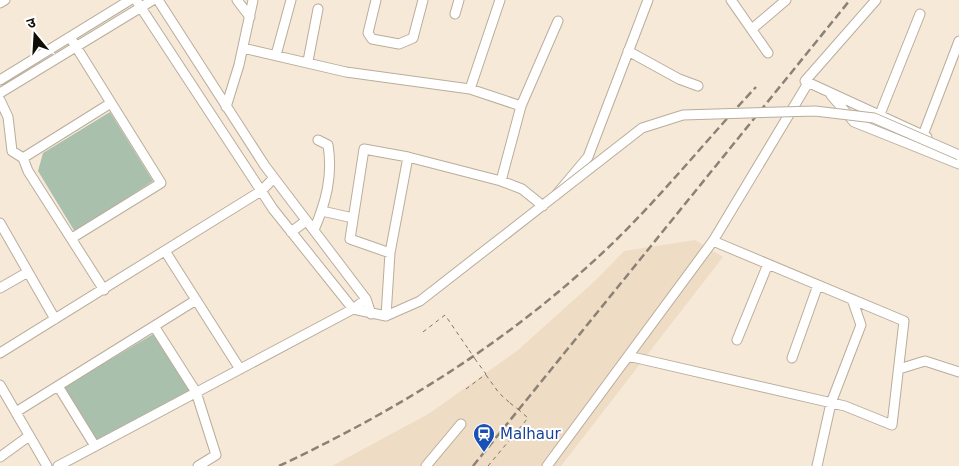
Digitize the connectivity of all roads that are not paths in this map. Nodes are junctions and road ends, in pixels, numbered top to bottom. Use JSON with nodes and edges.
{"nodes":[{"id":1,"x":4,"y":0,"type":"edge"},
{"id":2,"x":130,"y":0,"type":"edge"},
{"id":3,"x":153,"y":0,"type":"edge"},
{"id":4,"x":158,"y":0,"type":"edge"},
{"id":5,"x":237,"y":0,"type":"edge"},
{"id":6,"x":253,"y":0,"type":"edge"},
{"id":7,"x":292,"y":0,"type":"edge"},
{"id":8,"x":376,"y":0,"type":"edge"},
{"id":9,"x":424,"y":0,"type":"edge"},
{"id":10,"x":459,"y":0,"type":"edge"},
{"id":11,"x":500,"y":0,"type":"edge"},
{"id":12,"x":648,"y":0,"type":"edge"},
{"id":13,"x":731,"y":0,"type":"edge"},
{"id":14,"x":876,"y":0,"type":"edge"},
{"id":15,"x":785,"y":1,"type":"edge"},
{"id":16,"x":0,"y":3,"type":"edge"},
{"id":17,"x":138,"y":3,"type":"edge"},
{"id":18,"x":318,"y":9,"type":"dead end"},
{"id":19,"x":455,"y":14,"type":"dead end"},
{"id":20,"x":920,"y":14,"type":"dead end"},
{"id":21,"x":250,"y":17,"type":"junction"},
{"id":22,"x":558,"y":21,"type":"dead end"},
{"id":23,"x":752,"y":29,"type":"junction"},
{"id":24,"x":70,"y":37,"type":"junction"},
{"id":25,"x":959,"y":40,"type":"edge"},
{"id":26,"x":75,"y":46,"type":"junction"},
{"id":27,"x":243,"y":48,"type":"junction"},
{"id":28,"x":628,"y":51,"type":"junction"},
{"id":29,"x":768,"y":53,"type":"dead end"},
{"id":30,"x":276,"y":55,"type":"junction"},
{"id":31,"x":308,"y":61,"type":"junction"},
{"id":32,"x":0,"y":80,"type":"edge"},
{"id":33,"x":807,"y":82,"type":"junction"},
{"id":34,"x":698,"y":86,"type":"dead end"},
{"id":35,"x":470,"y":89,"type":"junction"},
{"id":36,"x":0,"y":92,"type":"edge"},
{"id":37,"x":830,"y":93,"type":"junction"},
{"id":38,"x":0,"y":100,"type":"edge"},
{"id":39,"x":111,"y":103,"type":"junction"},
{"id":40,"x":521,"y":106,"type":"junction"},
{"id":41,"x":226,"y":107,"type":"junction"},
{"id":42,"x":880,"y":114,"type":"junction"},
{"id":43,"x":923,"y":135,"type":"junction"},
{"id":44,"x":318,"y":140,"type":"dead end"},
{"id":45,"x":959,"y":151,"type":"edge"},
{"id":46,"x":959,"y":155,"type":"edge"},
{"id":47,"x":408,"y":157,"type":"junction"},
{"id":48,"x":23,"y":158,"type":"junction"},
{"id":49,"x":959,"y":164,"type":"edge"},
{"id":50,"x":274,"y":178,"type":"junction"},
{"id":51,"x":501,"y":181,"type":"junction"},
{"id":52,"x":261,"y":191,"type":"junction"},
{"id":53,"x":556,"y":195,"type":"junction"},
{"id":54,"x":543,"y":206,"type":"junction"},
{"id":55,"x":322,"y":211,"type":"junction"},
{"id":56,"x":353,"y":218,"type":"junction"},
{"id":57,"x":306,"y":220,"type":"junction"},
{"id":58,"x":0,"y":223,"type":"edge"},
{"id":59,"x":314,"y":230,"type":"junction"},
{"id":60,"x":291,"y":232,"type":"junction"},
{"id":61,"x":72,"y":238,"type":"junction"},
{"id":62,"x":713,"y":241,"type":"junction"},
{"id":63,"x":165,"y":252,"type":"junction"},
{"id":64,"x":390,"y":253,"type":"junction"},
{"id":65,"x":768,"y":264,"type":"junction"},
{"id":66,"x":28,"y":272,"type":"junction"},
{"id":67,"x":818,"y":285,"type":"junction"},
{"id":68,"x":0,"y":288,"type":"edge"},
{"id":69,"x":104,"y":290,"type":"junction"},
{"id":70,"x":366,"y":299,"type":"junction"},
{"id":71,"x":852,"y":299,"type":"junction"},
{"id":72,"x":196,"y":300,"type":"junction"},
{"id":73,"x":353,"y":309,"type":"junction"},
{"id":74,"x":371,"y":314,"type":"junction"},
{"id":75,"x":386,"y":316,"type":"junction"},
{"id":76,"x":55,"y":319,"type":"junction"},
{"id":77,"x":154,"y":326,"type":"junction"},
{"id":78,"x":737,"y":340,"type":"dead end"},
{"id":79,"x":0,"y":353,"type":"edge"},
{"id":80,"x":628,"y":356,"type":"junction"},
{"id":81,"x":792,"y":358,"type":"dead end"},
{"id":82,"x":240,"y":369,"type":"junction"},
{"id":83,"x":899,"y":369,"type":"junction"},
{"id":84,"x":959,"y":372,"type":"edge"},
{"id":85,"x":0,"y":385,"type":"edge"},
{"id":86,"x":58,"y":386,"type":"junction"},
{"id":87,"x":196,"y":392,"type":"junction"},
{"id":88,"x":831,"y":403,"type":"junction"},
{"id":89,"x":16,"y":412,"type":"junction"},
{"id":90,"x":461,"y":424,"type":"dead end"},
{"id":91,"x":29,"y":436,"type":"junction"},
{"id":92,"x":95,"y":446,"type":"junction"},
{"id":93,"x":0,"y":456,"type":"edge"},
{"id":94,"x":47,"y":466,"type":"edge"},
{"id":95,"x":58,"y":466,"type":"edge"},
{"id":96,"x":198,"y":466,"type":"edge"},
{"id":97,"x":426,"y":466,"type":"edge"},
{"id":98,"x":547,"y":466,"type":"edge"},
{"id":99,"x":817,"y":466,"type":"edge"}],
"edges":[{"from":1,"to":16,"type":"street"},
{"from":2,"to":24,"type":"street"},
{"from":3,"to":17,"type":"street"},
{"from":4,"to":41,"type":"street"},
{"from":5,"to":21,"type":"street"},
{"from":6,"to":21,"type":"street"},
{"from":7,"to":30,"type":"street"},
{"from":8,"to":9,"type":"street"},
{"from":10,"to":19,"type":"street"},
{"from":11,"to":35,"type":"street"},
{"from":12,"to":28,"type":"street"},
{"from":13,"to":23,"type":"street"},
{"from":14,"to":33,"type":"street"},
{"from":15,"to":23,"type":"street"},
{"from":17,"to":26,"type":"street"},
{"from":17,"to":52,"type":"street"},
{"from":18,"to":31,"type":"street"},
{"from":20,"to":42,"type":"street"},
{"from":21,"to":27,"type":"street"},
{"from":22,"to":40,"type":"street"},
{"from":23,"to":29,"type":"street"},
{"from":24,"to":26,"type":"street"},
{"from":24,"to":32,"type":"street"},
{"from":25,"to":43,"type":"street"},
{"from":26,"to":36,"type":"street"},
{"from":26,"to":39,"type":"street"},
{"from":27,"to":30,"type":"street"},
{"from":27,"to":41,"type":"street"},
{"from":28,"to":34,"type":"street"},
{"from":28,"to":53,"type":"street"},
{"from":30,"to":31,"type":"street"},
{"from":31,"to":35,"type":"street"},
{"from":33,"to":37,"type":"street"},
{"from":33,"to":62,"type":"street"},
{"from":35,"to":40,"type":"street"},
{"from":37,"to":42,"type":"street"},
{"from":37,"to":49,"type":"street"},
{"from":38,"to":48,"type":"street"},
{"from":39,"to":48,"type":"street"},
{"from":39,"to":61,"type":"street"},
{"from":40,"to":51,"type":"street"},
{"from":41,"to":50,"type":"street"},
{"from":42,"to":43,"type":"street"},
{"from":43,"to":45,"type":"street"},
{"from":44,"to":55,"type":"street"},
{"from":46,"to":53,"type":"street","bridge":true},
{"from":47,"to":51,"type":"street"},
{"from":47,"to":56,"type":"street"},
{"from":47,"to":64,"type":"street"},
{"from":48,"to":61,"type":"street"},
{"from":50,"to":52,"type":"street"},
{"from":50,"to":57,"type":"street"},
{"from":51,"to":54,"type":"street"},
{"from":52,"to":60,"type":"street"},
{"from":52,"to":63,"type":"street"},
{"from":53,"to":54,"type":"street"},
{"from":54,"to":75,"type":"street"},
{"from":55,"to":56,"type":"street"},
{"from":55,"to":59,"type":"street"},
{"from":56,"to":64,"type":"street"},
{"from":57,"to":59,"type":"street"},
{"from":57,"to":60,"type":"street"},
{"from":58,"to":66,"type":"street"},
{"from":59,"to":70,"type":"street"},
{"from":60,"to":73,"type":"street"},
{"from":61,"to":69,"type":"street"},
{"from":62,"to":65,"type":"street"},
{"from":62,"to":80,"type":"street"},
{"from":63,"to":69,"type":"street"},
{"from":63,"to":72,"type":"street"},
{"from":64,"to":75,"type":"street"},
{"from":65,"to":67,"type":"street"},
{"from":65,"to":78,"type":"street"},
{"from":66,"to":68,"type":"street"},
{"from":66,"to":76,"type":"street"},
{"from":67,"to":71,"type":"street"},
{"from":67,"to":81,"type":"street"},
{"from":69,"to":76,"type":"street"},
{"from":70,"to":73,"type":"street"},
{"from":70,"to":74,"type":"street"},
{"from":71,"to":83,"type":"street"},
{"from":71,"to":88,"type":"street"},
{"from":72,"to":77,"type":"street"},
{"from":72,"to":82,"type":"street"},
{"from":73,"to":74,"type":"street"},
{"from":73,"to":82,"type":"street"},
{"from":74,"to":75,"type":"street"},
{"from":76,"to":79,"type":"street"},
{"from":77,"to":86,"type":"street"},
{"from":77,"to":87,"type":"street"},
{"from":80,"to":88,"type":"street"},
{"from":80,"to":98,"type":"street"},
{"from":82,"to":87,"type":"street"},
{"from":83,"to":84,"type":"street"},
{"from":83,"to":88,"type":"street"},
{"from":85,"to":89,"type":"street"},
{"from":86,"to":89,"type":"street"},
{"from":86,"to":92,"type":"street"},
{"from":87,"to":92,"type":"street"},
{"from":87,"to":96,"type":"street"},
{"from":88,"to":99,"type":"street"},
{"from":89,"to":91,"type":"street"},
{"from":90,"to":97,"type":"street"},
{"from":91,"to":93,"type":"street"},
{"from":91,"to":94,"type":"street"},
{"from":92,"to":95,"type":"street"}]}
